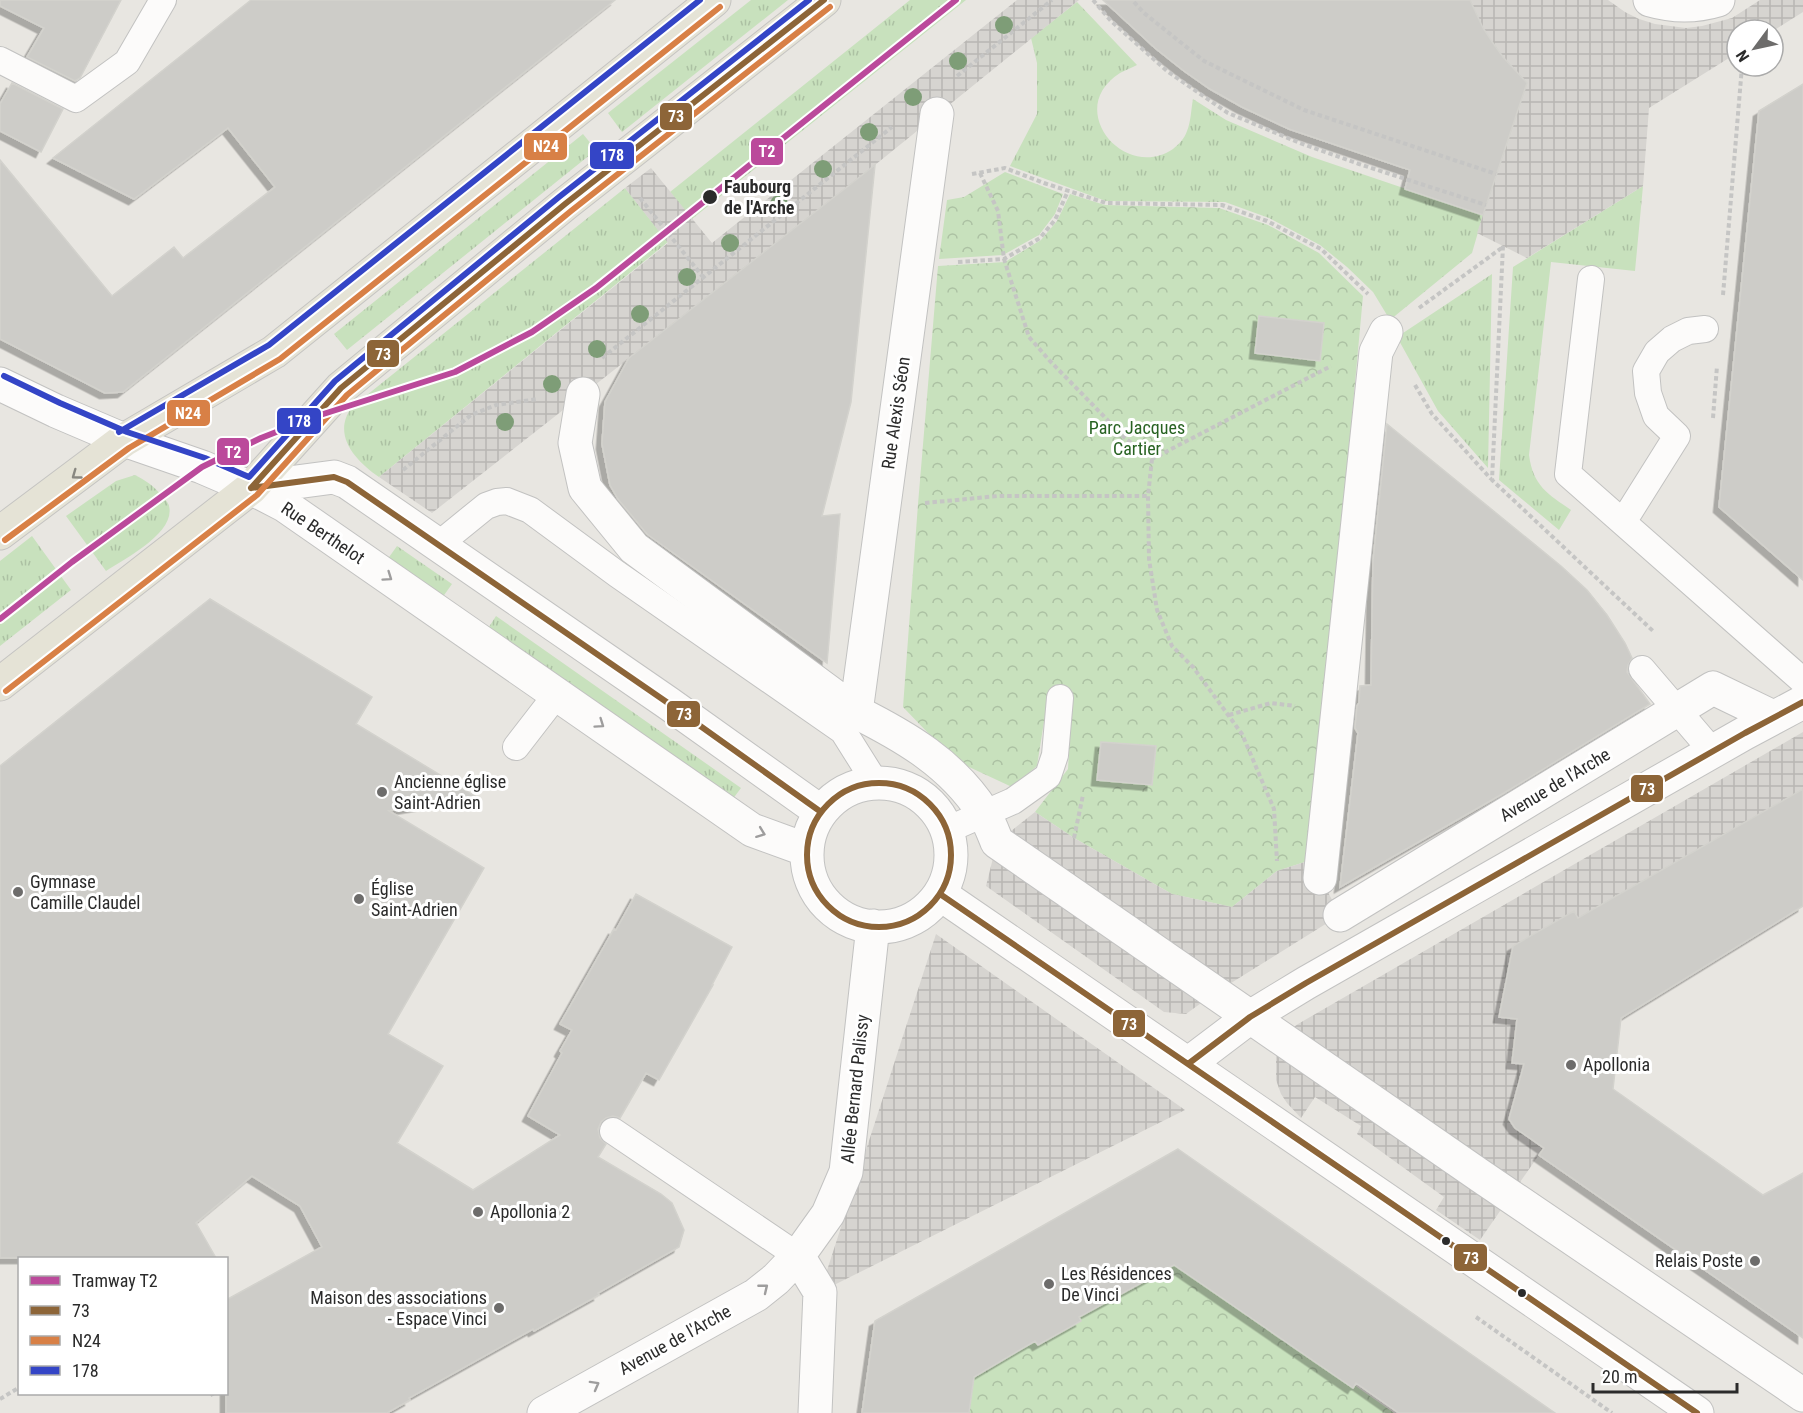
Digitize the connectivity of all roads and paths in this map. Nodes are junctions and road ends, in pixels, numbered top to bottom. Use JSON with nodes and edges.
{"nodes":[{"id":1,"x":163,"y":0,"type":"edge"},
{"id":2,"x":714,"y":0,"type":"edge"},
{"id":3,"x":824,"y":0,"type":"edge"},
{"id":4,"x":1052,"y":0,"type":"edge"},
{"id":5,"x":1093,"y":0,"type":"edge"},
{"id":6,"x":1650,"y":0,"type":"edge"},
{"id":7,"x":1718,"y":0,"type":"edge"},
{"id":8,"x":1134,"y":2,"type":"dead end"},
{"id":9,"x":0,"y":60,"type":"edge"},
{"id":10,"x":951,"y":80,"type":"dead end"},
{"id":11,"x":937,"y":114,"type":"dead end"},
{"id":12,"x":896,"y":124,"type":"dead end"},
{"id":13,"x":980,"y":173,"type":"junction"},
{"id":14,"x":1496,"y":174,"type":"dead end"},
{"id":15,"x":928,"y":183,"type":"junction"},
{"id":16,"x":1068,"y":191,"type":"junction"},
{"id":17,"x":1486,"y":206,"type":"dead end"},
{"id":18,"x":1503,"y":246,"type":"dead end"},
{"id":19,"x":1004,"y":259,"type":"junction"},
{"id":20,"x":915,"y":265,"type":"junction"},
{"id":21,"x":1591,"y":279,"type":"dead end"},
{"id":22,"x":1705,"y":329,"type":"dead end"},
{"id":23,"x":1381,"y":342,"type":"junction"},
{"id":24,"x":602,"y":357,"type":"dead end"},
{"id":25,"x":0,"y":384,"type":"edge"},
{"id":26,"x":583,"y":394,"type":"dead end"},
{"id":27,"x":547,"y":397,"type":"dead end"},
{"id":28,"x":124,"y":440,"type":"junction"},
{"id":29,"x":1152,"y":459,"type":"junction"},
{"id":30,"x":405,"y":468,"type":"dead end"},
{"id":31,"x":1492,"y":480,"type":"dead end"},
{"id":32,"x":251,"y":488,"type":"junction"},
{"id":33,"x":1148,"y":496,"type":"junction"},
{"id":34,"x":918,"y":504,"type":"dead end"},
{"id":35,"x":1623,"y":522,"type":"junction"},
{"id":36,"x":0,"y":533,"type":"edge"},
{"id":37,"x":438,"y":545,"type":"junction"},
{"id":38,"x":1642,"y":669,"type":"dead end"},
{"id":39,"x":1803,"y":681,"type":"edge"},
{"id":40,"x":0,"y":684,"type":"edge"},
{"id":41,"x":557,"y":694,"type":"junction"},
{"id":42,"x":1060,"y":698,"type":"dead end"},
{"id":43,"x":1803,"y":702,"type":"edge"},
{"id":44,"x":1678,"y":710,"type":"junction"},
{"id":45,"x":1338,"y":711,"type":"junction"},
{"id":46,"x":856,"y":712,"type":"junction"},
{"id":47,"x":1229,"y":715,"type":"junction"},
{"id":48,"x":1773,"y":717,"type":"junction"},
{"id":49,"x":516,"y":747,"type":"dead end"},
{"id":50,"x":1713,"y":752,"type":"junction"},
{"id":51,"x":875,"y":782,"type":"junction"},
{"id":52,"x":821,"y":812,"type":"junction"},
{"id":53,"x":984,"y":814,"type":"junction"},
{"id":54,"x":947,"y":830,"type":"junction"},
{"id":55,"x":807,"y":850,"type":"junction"},
{"id":56,"x":1277,"y":871,"type":"dead end"},
{"id":57,"x":1320,"y":878,"type":"dead end"},
{"id":58,"x":940,"y":894,"type":"junction"},
{"id":59,"x":1340,"y":915,"type":"dead end"},
{"id":60,"x":873,"y":926,"type":"junction"},
{"id":61,"x":1250,"y":1017,"type":"junction"},
{"id":62,"x":1188,"y":1064,"type":"junction"},
{"id":63,"x":613,"y":1131,"type":"dead end"},
{"id":64,"x":798,"y":1256,"type":"junction"},
{"id":65,"x":18,"y":1388,"type":"edge"},
{"id":66,"x":1803,"y":1395,"type":"edge"},
{"id":67,"x":0,"y":1399,"type":"edge"},
{"id":68,"x":544,"y":1413,"type":"edge"},
{"id":69,"x":815,"y":1413,"type":"edge"},
{"id":70,"x":1697,"y":1413,"type":"edge"}],
"edges":[{"from":1,"to":9,"type":"lane"},
{"from":2,"to":28,"type":"main road"},
{"from":3,"to":32,"type":"main road"},
{"from":4,"to":10,"type":"path"},
{"from":5,"to":17,"type":"path"},
{"from":6,"to":7,"type":"street"},
{"from":8,"to":14,"type":"path"},
{"from":11,"to":15,"type":"street","name":"Rue Alexis Séon"},
{"from":12,"to":24,"type":"path"},
{"from":13,"to":15,"type":"path"},
{"from":13,"to":16,"type":"path"},
{"from":13,"to":19,"type":"path"},
{"from":15,"to":20,"type":"street","name":"Rue Alexis Séon"},
{"from":16,"to":19,"type":"path"},
{"from":16,"to":23,"type":"path"},
{"from":18,"to":23,"type":"path"},
{"from":19,"to":20,"type":"path"},
{"from":19,"to":29,"type":"path"},
{"from":20,"to":46,"type":"street","name":"Rue Alexis Séon"},
{"from":21,"to":35,"type":"lane"},
{"from":22,"to":35,"type":"lane"},
{"from":23,"to":29,"type":"path"},
{"from":23,"to":31,"type":"path"},
{"from":23,"to":45,"type":"street"},
{"from":25,"to":28,"type":"street"},
{"from":26,"to":46,"type":"street"},
{"from":27,"to":30,"type":"path"},
{"from":28,"to":32,"type":"street"},
{"from":28,"to":36,"type":"main road","one_way":true},
{"from":29,"to":33,"type":"path"},
{"from":32,"to":37,"type":"street","name":"Rue Berthelot"},
{"from":32,"to":40,"type":"main road"},
{"from":32,"to":41,"type":"street","name":"Rue Berthelot","one_way":true},
{"from":33,"to":34,"type":"path"},
{"from":33,"to":47,"type":"path"},
{"from":35,"to":39,"type":"lane"},
{"from":37,"to":51,"type":"lane"},
{"from":37,"to":52,"type":"street","name":"Rue Berthelot"},
{"from":38,"to":44,"type":"lane"},
{"from":41,"to":49,"type":"lane"},
{"from":41,"to":55,"type":"street","name":"Rue Berthelot","one_way":true},
{"from":42,"to":53,"type":"lane"},
{"from":43,"to":48,"type":"street"},
{"from":44,"to":48,"type":"street","name":"Avenue de l'Arche"},
{"from":44,"to":50,"type":"lane"},
{"from":44,"to":59,"type":"street","name":"Avenue de l'Arche"},
{"from":45,"to":47,"type":"path"},
{"from":45,"to":57,"type":"street"},
{"from":46,"to":53,"type":"street"},
{"from":47,"to":56,"type":"path"},
{"from":48,"to":50,"type":"street"},
{"from":50,"to":61,"type":"street"},
{"from":51,"to":52,"type":"street"},
{"from":51,"to":54,"type":"street"},
{"from":52,"to":55,"type":"street"},
{"from":53,"to":54,"type":"lane"},
{"from":53,"to":61,"type":"street"},
{"from":54,"to":58,"type":"street"},
{"from":55,"to":60,"type":"street"},
{"from":58,"to":60,"type":"street"},
{"from":58,"to":62,"type":"street"},
{"from":60,"to":64,"type":"street","name":"Allée Bernard Palissy"},
{"from":61,"to":62,"type":"street"},
{"from":61,"to":66,"type":"street"},
{"from":62,"to":70,"type":"street"},
{"from":63,"to":64,"type":"lane"},
{"from":68,"to":64,"type":"street","name":"Avenue de l'Arche","one_way":true},
{"from":64,"to":69,"type":"street"},
{"from":65,"to":67,"type":"path"}]}
